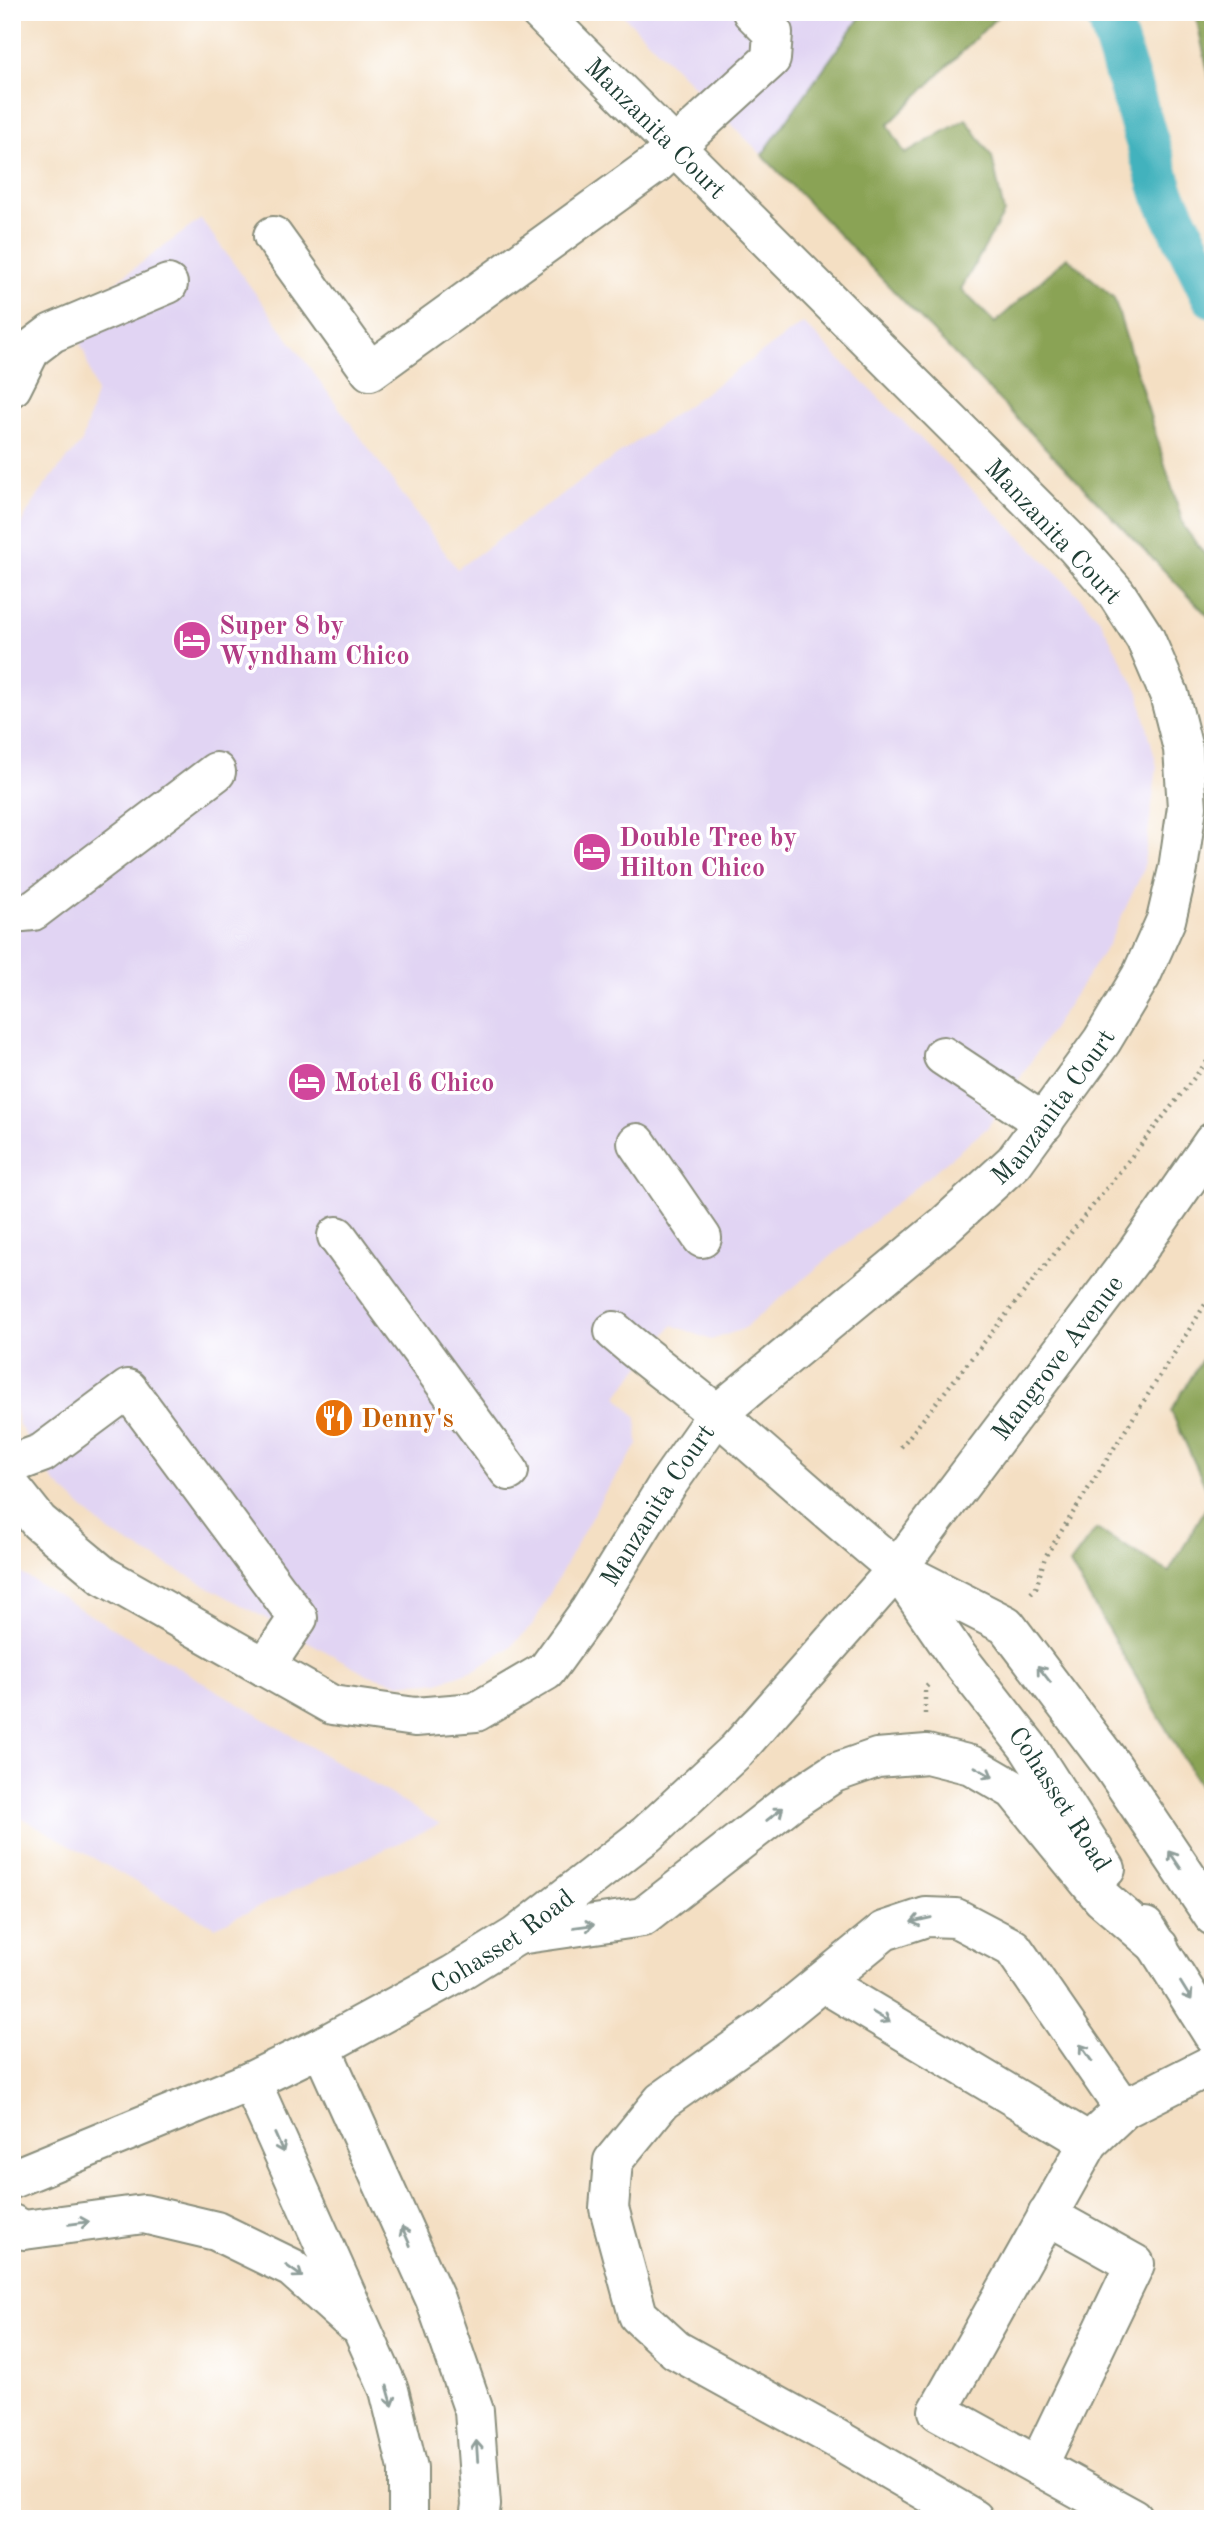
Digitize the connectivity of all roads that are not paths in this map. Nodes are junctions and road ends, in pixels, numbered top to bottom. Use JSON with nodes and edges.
{"nodes":[{"id":1,"x":540,"y":12,"type":"edge"},
{"id":2,"x":752,"y":12,"type":"edge"},
{"id":3,"x":675,"y":147,"type":"junction"},
{"id":4,"x":273,"y":236,"type":"dead end"},
{"id":5,"x":168,"y":284,"type":"dead end"},
{"id":6,"x":12,"y":387,"type":"edge"},
{"id":7,"x":216,"y":772,"type":"dead end"},
{"id":8,"x":12,"y":913,"type":"edge"},
{"id":9,"x":943,"y":1056,"type":"dead end"},
{"id":10,"x":1044,"y":1122,"type":"junction"},
{"id":11,"x":1213,"y":1142,"type":"edge"},
{"id":12,"x":637,"y":1143,"type":"dead end"},
{"id":13,"x":337,"y":1236,"type":"dead end"},
{"id":14,"x":702,"y":1238,"type":"dead end"},
{"id":15,"x":614,"y":1331,"type":"dead end"},
{"id":16,"x":717,"y":1414,"type":"junction"},
{"id":17,"x":12,"y":1464,"type":"edge"},
{"id":18,"x":509,"y":1471,"type":"dead end"},
{"id":19,"x":12,"y":1488,"type":"edge"},
{"id":20,"x":897,"y":1569,"type":"junction"},
{"id":21,"x":265,"y":1667,"type":"junction"},
{"id":22,"x":1213,"y":1916,"type":"edge"},
{"id":23,"x":516,"y":1936,"type":"junction"},
{"id":24,"x":1159,"y":1947,"type":"junction"},
{"id":25,"x":822,"y":1982,"type":"junction"},
{"id":26,"x":1213,"y":2035,"type":"edge"},
{"id":27,"x":321,"y":2047,"type":"junction"},
{"id":28,"x":1213,"y":2064,"type":"edge"},
{"id":29,"x":251,"y":2081,"type":"junction"},
{"id":30,"x":1125,"y":2109,"type":"junction"},
{"id":31,"x":1088,"y":2142,"type":"junction"},
{"id":32,"x":12,"y":2179,"type":"edge"},
{"id":33,"x":1047,"y":2215,"type":"junction"},
{"id":34,"x":12,"y":2224,"type":"edge"},
{"id":35,"x":363,"y":2333,"type":"junction"},
{"id":36,"x":1038,"y":2466,"type":"junction"},
{"id":37,"x":408,"y":2519,"type":"edge"},
{"id":38,"x":479,"y":2519,"type":"edge"},
{"id":39,"x":974,"y":2519,"type":"edge"},
{"id":40,"x":1134,"y":2519,"type":"edge"}],
"edges":[{"from":1,"to":3,"type":"main road","name":"Manzanita Court"},
{"from":2,"to":3,"type":"main road"},
{"from":3,"to":4,"type":"main road"},
{"from":3,"to":10,"type":"main road","name":"Manzanita Court"},
{"from":5,"to":6,"type":"main road"},
{"from":7,"to":8,"type":"main road"},
{"from":9,"to":10,"type":"main road"},
{"from":10,"to":16,"type":"main road","name":"Manzanita Court"},
{"from":11,"to":20,"type":"main road","name":"Mangrove Avenue"},
{"from":12,"to":14,"type":"main road"},
{"from":13,"to":18,"type":"main road"},
{"from":15,"to":16,"type":"main road"},
{"from":16,"to":20,"type":"main road"},
{"from":16,"to":21,"type":"main road","name":"Manzanita Court"},
{"from":17,"to":21,"type":"main road"},
{"from":19,"to":21,"type":"main road","name":"Manzanita Court"},
{"from":22,"to":20,"type":"main road","one_way":true},
{"from":20,"to":23,"type":"main road","name":"Cohasset Road"},
{"from":20,"to":24,"type":"main road","name":"Cohasset Road"},
{"from":23,"to":24,"type":"main road","one_way":true},
{"from":23,"to":27,"type":"main road","name":"Cohasset Road"},
{"from":24,"to":26,"type":"main road","name":"Cohasset Road","one_way":true},
{"from":30,"to":25,"type":"main road","one_way":true},
{"from":25,"to":31,"type":"main road","one_way":true},
{"from":25,"to":39,"type":"main road"},
{"from":27,"to":29,"type":"main road","name":"Cohasset Road"},
{"from":38,"to":27,"type":"main road","one_way":true},
{"from":28,"to":30,"type":"main road"},
{"from":29,"to":32,"type":"main road","name":"Cohasset Road"},
{"from":29,"to":35,"type":"main road","one_way":true},
{"from":30,"to":31,"type":"main road"},
{"from":31,"to":33,"type":"main road"},
{"from":33,"to":36,"type":"main road"},
{"from":33,"to":36,"type":"main road"},
{"from":34,"to":35,"type":"main road","one_way":true},
{"from":35,"to":37,"type":"main road","one_way":true},
{"from":36,"to":40,"type":"main road"}]}
